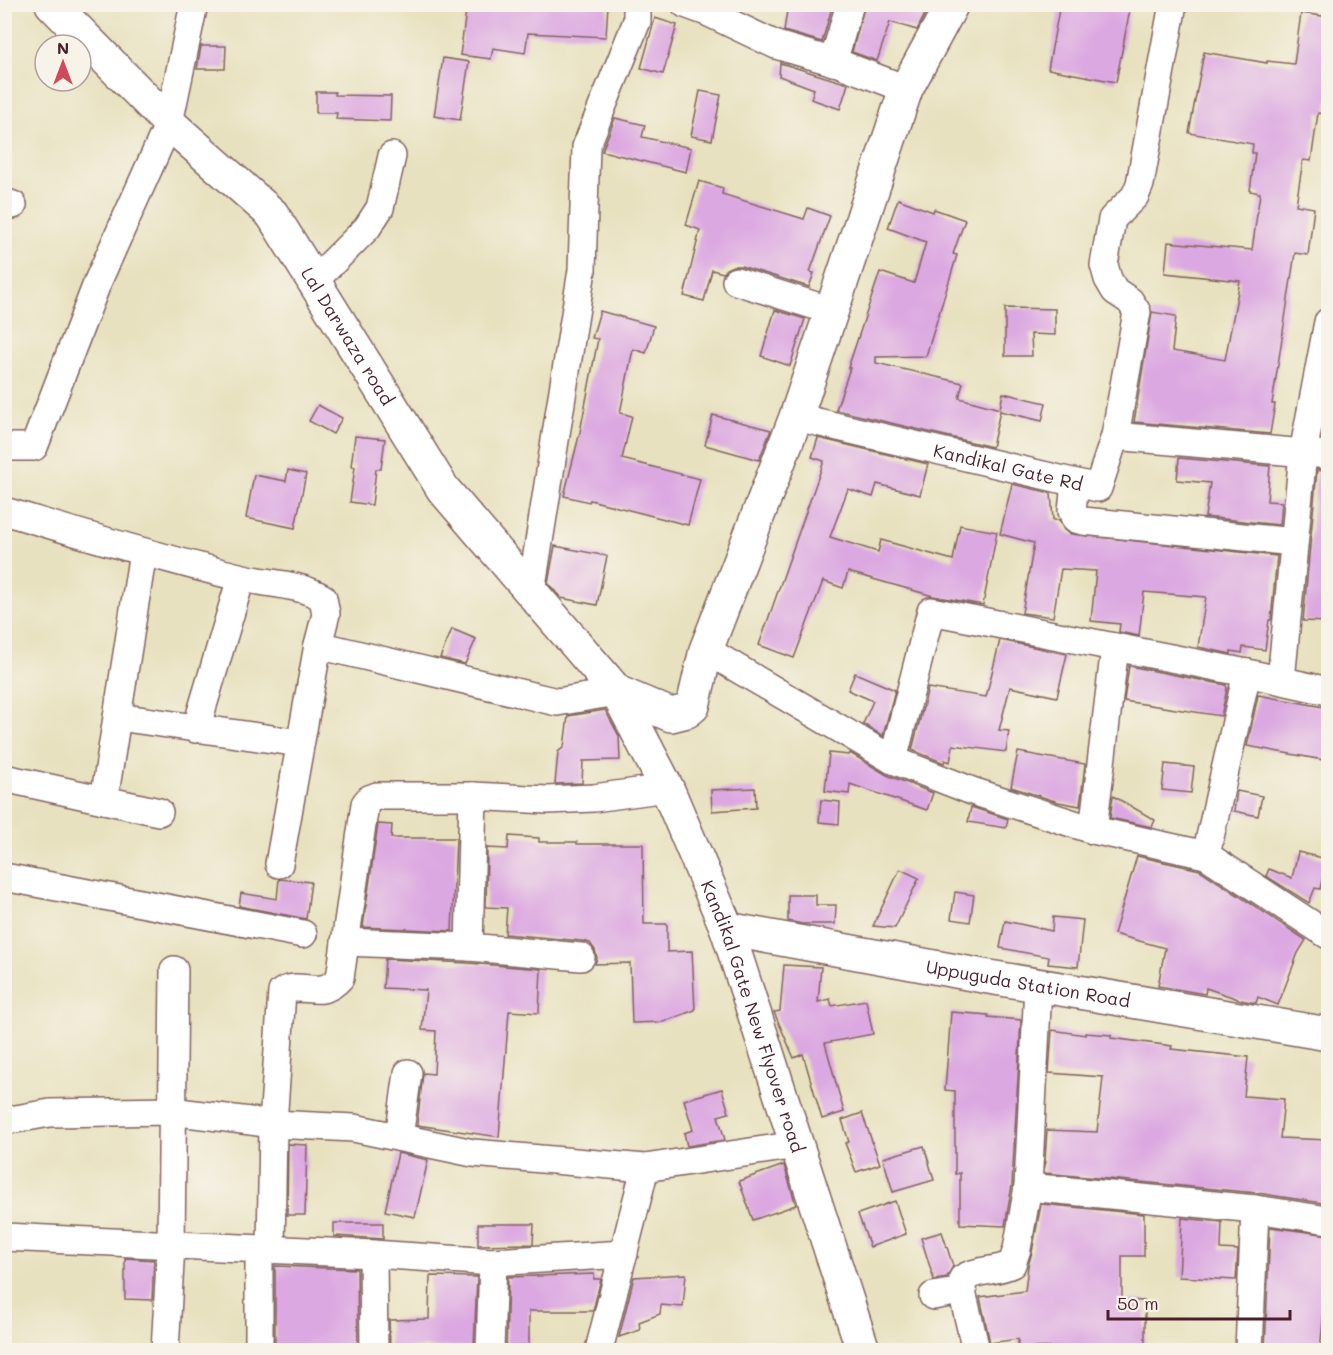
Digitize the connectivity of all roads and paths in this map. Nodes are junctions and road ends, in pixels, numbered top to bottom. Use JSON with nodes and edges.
{"nodes":[{"id":1,"x":52,"y":4,"type":"edge"},
{"id":2,"x":194,"y":4,"type":"edge"},
{"id":3,"x":637,"y":4,"type":"edge"},
{"id":4,"x":685,"y":4,"type":"edge"},
{"id":5,"x":850,"y":4,"type":"edge"},
{"id":6,"x":952,"y":4,"type":"edge"},
{"id":7,"x":1173,"y":4,"type":"edge"},
{"id":8,"x":833,"y":62,"type":"junction"},
{"id":9,"x":906,"y":89,"type":"junction"},
{"id":10,"x":169,"y":123,"type":"junction"},
{"id":11,"x":392,"y":156,"type":"dead end"},
{"id":12,"x":314,"y":281,"type":"junction"},
{"id":13,"x":736,"y":281,"type":"dead end"},
{"id":14,"x":832,"y":311,"type":"junction"},
{"id":15,"x":1329,"y":322,"type":"edge"},
{"id":16,"x":796,"y":417,"type":"junction"},
{"id":17,"x":1115,"y":436,"type":"junction"},
{"id":18,"x":4,"y":447,"type":"edge"},
{"id":19,"x":1316,"y":454,"type":"edge"},
{"id":20,"x":1075,"y":483,"type":"junction"},
{"id":21,"x":4,"y":511,"type":"edge"},
{"id":22,"x":1294,"y":542,"type":"junction"},
{"id":23,"x":143,"y":552,"type":"junction"},
{"id":24,"x":241,"y":578,"type":"junction"},
{"id":25,"x":531,"y":592,"type":"junction"},
{"id":26,"x":318,"y":645,"type":"junction"},
{"id":27,"x":1115,"y":647,"type":"junction"},
{"id":28,"x":706,"y":650,"type":"junction"},
{"id":29,"x":1247,"y":673,"type":"junction"},
{"id":30,"x":1281,"y":680,"type":"junction"},
{"id":31,"x":1329,"y":691,"type":"edge"},
{"id":32,"x":617,"y":692,"type":"junction"},
{"id":33,"x":118,"y":717,"type":"junction"},
{"id":34,"x":196,"y":729,"type":"junction"},
{"id":35,"x":300,"y":744,"type":"junction"},
{"id":36,"x":893,"y":760,"type":"junction"},
{"id":37,"x":4,"y":778,"type":"edge"},
{"id":38,"x":668,"y":788,"type":"junction"},
{"id":39,"x":473,"y":796,"type":"junction"},
{"id":40,"x":104,"y":800,"type":"junction"},
{"id":41,"x":159,"y":812,"type":"dead end"},
{"id":42,"x":1093,"y":830,"type":"junction"},
{"id":43,"x":1206,"y":855,"type":"junction"},
{"id":44,"x":279,"y":864,"type":"dead end"},
{"id":45,"x":4,"y":877,"type":"edge"},
{"id":46,"x":728,"y":929,"type":"junction"},
{"id":47,"x":303,"y":934,"type":"dead end"},
{"id":48,"x":1329,"y":935,"type":"edge"},
{"id":49,"x":345,"y":942,"type":"junction"},
{"id":50,"x":469,"y":947,"type":"junction"},
{"id":51,"x":581,"y":957,"type":"dead end"},
{"id":52,"x":174,"y":970,"type":"dead end"},
{"id":53,"x":1038,"y":986,"type":"junction"},
{"id":54,"x":1329,"y":1034,"type":"edge"},
{"id":55,"x":408,"y":1073,"type":"dead end"},
{"id":56,"x":171,"y":1111,"type":"junction"},
{"id":57,"x":4,"y":1121,"type":"edge"},
{"id":58,"x":273,"y":1124,"type":"junction"},
{"id":59,"x":399,"y":1137,"type":"junction"},
{"id":60,"x":797,"y":1145,"type":"junction"},
{"id":61,"x":645,"y":1168,"type":"junction"},
{"id":62,"x":1028,"y":1187,"type":"junction"},
{"id":63,"x":1255,"y":1209,"type":"junction"},
{"id":64,"x":1329,"y":1220,"type":"edge"},
{"id":65,"x":4,"y":1238,"type":"edge"},
{"id":66,"x":171,"y":1246,"type":"junction"},
{"id":67,"x":265,"y":1250,"type":"junction"},
{"id":68,"x":373,"y":1254,"type":"junction"},
{"id":69,"x":624,"y":1254,"type":"junction"},
{"id":70,"x":493,"y":1262,"type":"junction"},
{"id":71,"x":962,"y":1291,"type":"junction"},
{"id":72,"x":933,"y":1296,"type":"dead end"},
{"id":73,"x":165,"y":1350,"type":"edge"},
{"id":74,"x":259,"y":1350,"type":"edge"},
{"id":75,"x":374,"y":1350,"type":"edge"},
{"id":76,"x":490,"y":1350,"type":"edge"},
{"id":77,"x":599,"y":1350,"type":"edge"},
{"id":78,"x":862,"y":1350,"type":"edge"},
{"id":79,"x":976,"y":1350,"type":"edge"},
{"id":80,"x":1249,"y":1350,"type":"edge"}],
"edges":[{"from":1,"to":10,"type":"main road","name":"Lal Darwaza road"},
{"from":2,"to":10,"type":"street"},
{"from":3,"to":25,"type":"street"},
{"from":4,"to":8,"type":"street"},
{"from":5,"to":8,"type":"street"},
{"from":6,"to":9,"type":"main road"},
{"from":7,"to":17,"type":"street"},
{"from":8,"to":9,"type":"street"},
{"from":9,"to":14,"type":"main road"},
{"from":10,"to":12,"type":"main road","name":"Lal Darwaza road"},
{"from":10,"to":18,"type":"street"},
{"from":11,"to":12,"type":"street"},
{"from":12,"to":25,"type":"main road","name":"Lal Darwaza road"},
{"from":13,"to":14,"type":"street"},
{"from":14,"to":16,"type":"main road"},
{"from":15,"to":19,"type":"street"},
{"from":16,"to":20,"type":"street","name":"Kandikal Gate Rd"},
{"from":16,"to":28,"type":"main road"},
{"from":17,"to":19,"type":"street"},
{"from":17,"to":20,"type":"street","name":"Kandikal Gate Rd"},
{"from":19,"to":22,"type":"street"},
{"from":20,"to":22,"type":"street"},
{"from":21,"to":23,"type":"street"},
{"from":22,"to":30,"type":"street"},
{"from":23,"to":24,"type":"street"},
{"from":23,"to":33,"type":"street"},
{"from":24,"to":26,"type":"street"},
{"from":24,"to":34,"type":"street"},
{"from":25,"to":32,"type":"main road","name":"Lal Darwaza road"},
{"from":26,"to":32,"type":"street"},
{"from":26,"to":35,"type":"street"},
{"from":27,"to":29,"type":"street"},
{"from":27,"to":36,"type":"street"},
{"from":27,"to":42,"type":"street"},
{"from":28,"to":32,"type":"main road"},
{"from":28,"to":36,"type":"street"},
{"from":29,"to":30,"type":"street"},
{"from":29,"to":43,"type":"street"},
{"from":30,"to":31,"type":"street"},
{"from":32,"to":38,"type":"main road","name":"Kandikal Gate New Flyover road"},
{"from":33,"to":34,"type":"street"},
{"from":33,"to":40,"type":"street"},
{"from":34,"to":35,"type":"street"},
{"from":35,"to":44,"type":"street"},
{"from":36,"to":42,"type":"street"},
{"from":37,"to":40,"type":"street"},
{"from":38,"to":39,"type":"street"},
{"from":38,"to":46,"type":"main road","name":"Kandikal Gate New Flyover road"},
{"from":39,"to":49,"type":"street"},
{"from":39,"to":50,"type":"street"},
{"from":40,"to":41,"type":"street"},
{"from":42,"to":43,"type":"street"},
{"from":43,"to":48,"type":"street"},
{"from":45,"to":47,"type":"street"},
{"from":46,"to":53,"type":"main road","name":"Uppuguda Station Road"},
{"from":46,"to":60,"type":"main road","name":"Kandikal Gate New Flyover road"},
{"from":49,"to":50,"type":"street"},
{"from":49,"to":58,"type":"street"},
{"from":50,"to":51,"type":"street"},
{"from":52,"to":56,"type":"street"},
{"from":53,"to":54,"type":"main road","name":"Uppuguda Station Road"},
{"from":53,"to":62,"type":"street"},
{"from":55,"to":59,"type":"street"},
{"from":56,"to":57,"type":"street"},
{"from":56,"to":58,"type":"street"},
{"from":56,"to":66,"type":"street"},
{"from":58,"to":59,"type":"street"},
{"from":58,"to":67,"type":"street"},
{"from":59,"to":61,"type":"street"},
{"from":60,"to":61,"type":"street"},
{"from":60,"to":78,"type":"main road","name":"Kandikal Gate New Flyover road"},
{"from":61,"to":69,"type":"street"},
{"from":62,"to":63,"type":"street"},
{"from":62,"to":71,"type":"street"},
{"from":63,"to":64,"type":"street"},
{"from":63,"to":80,"type":"street"},
{"from":65,"to":66,"type":"street"},
{"from":66,"to":67,"type":"street"},
{"from":66,"to":73,"type":"street"},
{"from":67,"to":68,"type":"street"},
{"from":67,"to":74,"type":"street"},
{"from":68,"to":70,"type":"street"},
{"from":68,"to":75,"type":"street"},
{"from":69,"to":70,"type":"street"},
{"from":69,"to":77,"type":"street"},
{"from":70,"to":76,"type":"street"},
{"from":71,"to":72,"type":"street"},
{"from":71,"to":79,"type":"street"}]}
